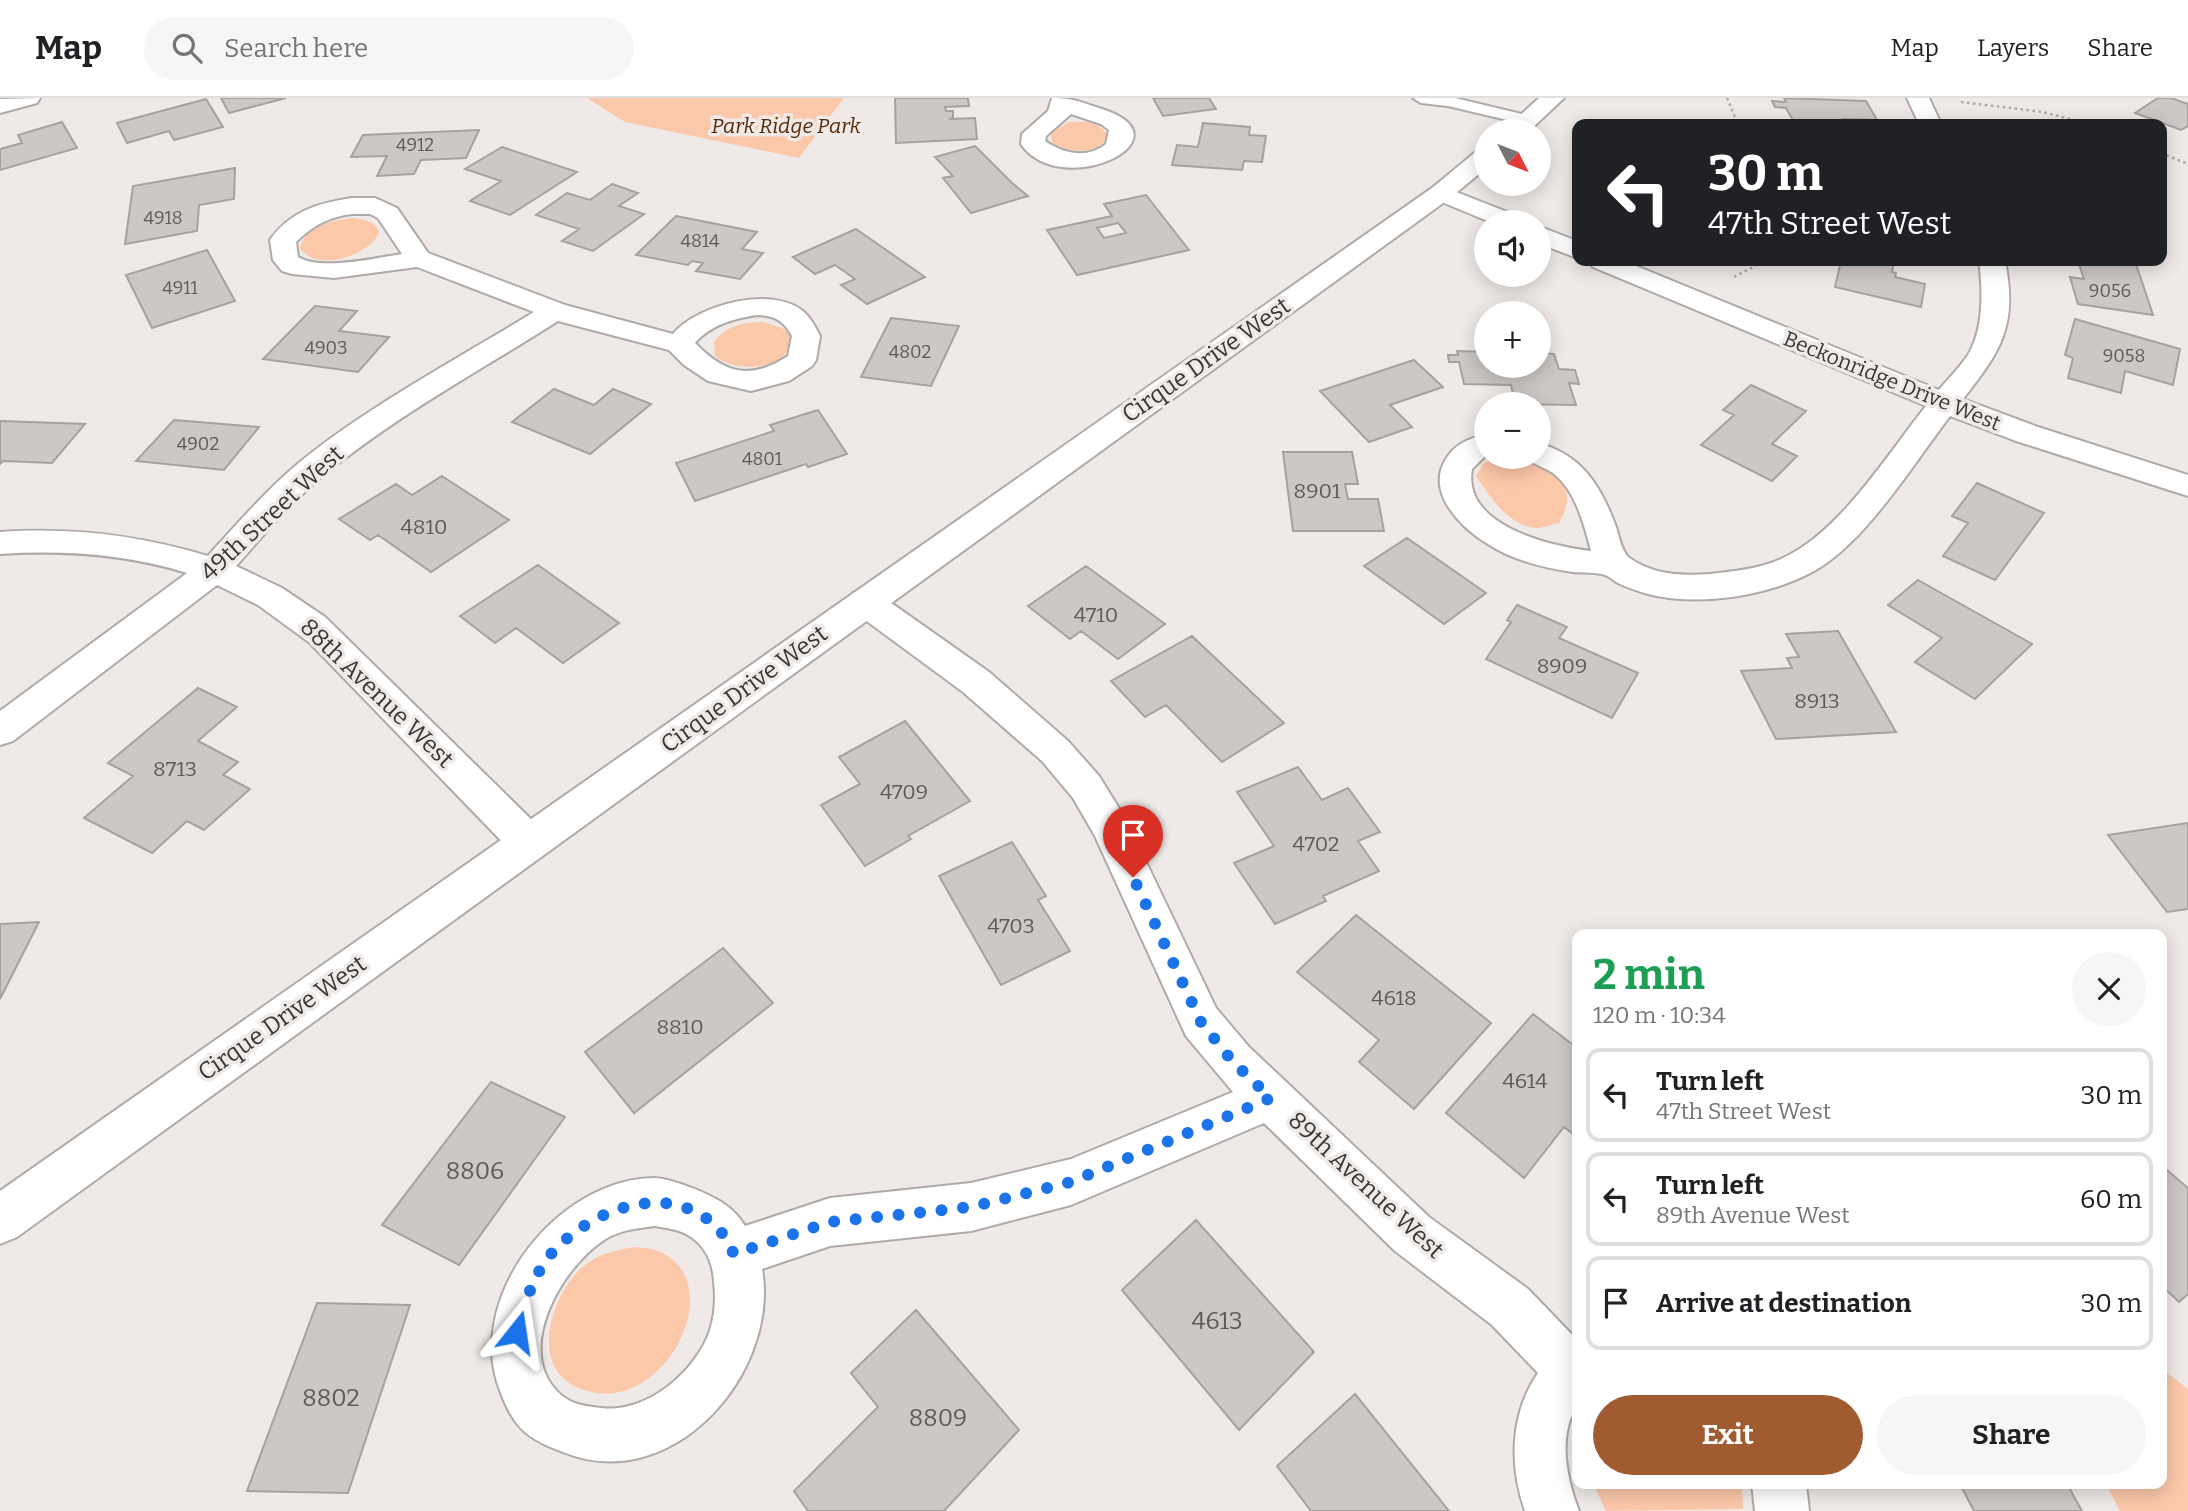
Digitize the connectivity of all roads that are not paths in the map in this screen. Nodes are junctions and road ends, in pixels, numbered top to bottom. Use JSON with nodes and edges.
{"nodes":[{"id":1,"x":29,"y":98,"type":"edge"},
{"id":2,"x":1420,"y":98,"type":"edge"},
{"id":3,"x":1553,"y":98,"type":"edge"},
{"id":4,"x":1918,"y":98,"type":"edge"},
{"id":5,"x":0,"y":106,"type":"edge"},
{"id":6,"x":1501,"y":119,"type":"edge"},
{"id":7,"x":1529,"y":119,"type":"edge"},
{"id":8,"x":1928,"y":119,"type":"edge"},
{"id":9,"x":1474,"y":165,"type":"edge"},
{"id":10,"x":1441,"y":193,"type":"junction"},
{"id":11,"x":1482,"y":210,"type":"edge"},
{"id":12,"x":1551,"y":239,"type":"edge"},
{"id":13,"x":1572,"y":248,"type":"edge"},
{"id":14,"x":419,"y":259,"type":"dead end"},
{"id":15,"x":1614,"y":266,"type":"edge"},
{"id":16,"x":1993,"y":266,"type":"edge"},
{"id":17,"x":555,"y":311,"type":"junction"},
{"id":18,"x":679,"y":344,"type":"dead end"},
{"id":19,"x":1944,"y":403,"type":"junction"},
{"id":20,"x":1474,"y":449,"type":"edge"},
{"id":21,"x":1551,"y":457,"type":"edge"},
{"id":22,"x":2188,"y":486,"type":"edge"},
{"id":23,"x":0,"y":543,"type":"edge"},
{"id":24,"x":1612,"y":563,"type":"junction"},
{"id":25,"x":214,"y":570,"type":"junction"},
{"id":26,"x":866,"y":603,"type":"junction"},
{"id":27,"x":0,"y":731,"type":"edge"},
{"id":28,"x":529,"y":843,"type":"junction"},
{"id":29,"x":1271,"y":1098,"type":"junction"},
{"id":30,"x":0,"y":1220,"type":"edge"},
{"id":31,"x":734,"y":1254,"type":"junction"},
{"id":32,"x":1572,"y":1368,"type":"edge"},
{"id":33,"x":1572,"y":1373,"type":"edge"},
{"id":34,"x":1780,"y":1489,"type":"edge"},
{"id":35,"x":1552,"y":1511,"type":"edge"},
{"id":36,"x":1782,"y":1511,"type":"edge"}],
"edges":[{"from":1,"to":5,"type":"street"},
{"from":2,"to":6,"type":"lane"},
{"from":3,"to":7,"type":"street"},
{"from":4,"to":8,"type":"street"},
{"from":9,"to":10,"type":"street","name":"Cirque Drive West"},
{"from":10,"to":11,"type":"street"},
{"from":10,"to":26,"type":"street","name":"Cirque Drive West"},
{"from":12,"to":13,"type":"street"},
{"from":14,"to":17,"type":"street"},
{"from":15,"to":19,"type":"street","name":"Beckonridge Drive West"},
{"from":16,"to":19,"type":"street"},
{"from":17,"to":18,"type":"street"},
{"from":17,"to":25,"type":"street","name":"49th Street West"},
{"from":19,"to":22,"type":"street","name":"Beckonridge Drive West"},
{"from":19,"to":24,"type":"street"},
{"from":20,"to":24,"type":"street"},
{"from":21,"to":24,"type":"street"},
{"from":23,"to":25,"type":"street","name":"88th Avenue West"},
{"from":25,"to":27,"type":"street","name":"49th Street West"},
{"from":25,"to":28,"type":"street","name":"88th Avenue West"},
{"from":26,"to":28,"type":"street","name":"Cirque Drive West"},
{"from":26,"to":29,"type":"street","name":"89th Avenue West"},
{"from":28,"to":30,"type":"street","name":"Cirque Drive West"},
{"from":29,"to":31,"type":"street"},
{"from":29,"to":32,"type":"street","name":"89th Avenue West"},
{"from":31,"to":31,"type":"street"},
{"from":33,"to":35,"type":"street","name":"89th Avenue West"},
{"from":34,"to":36,"type":"street"}]}
